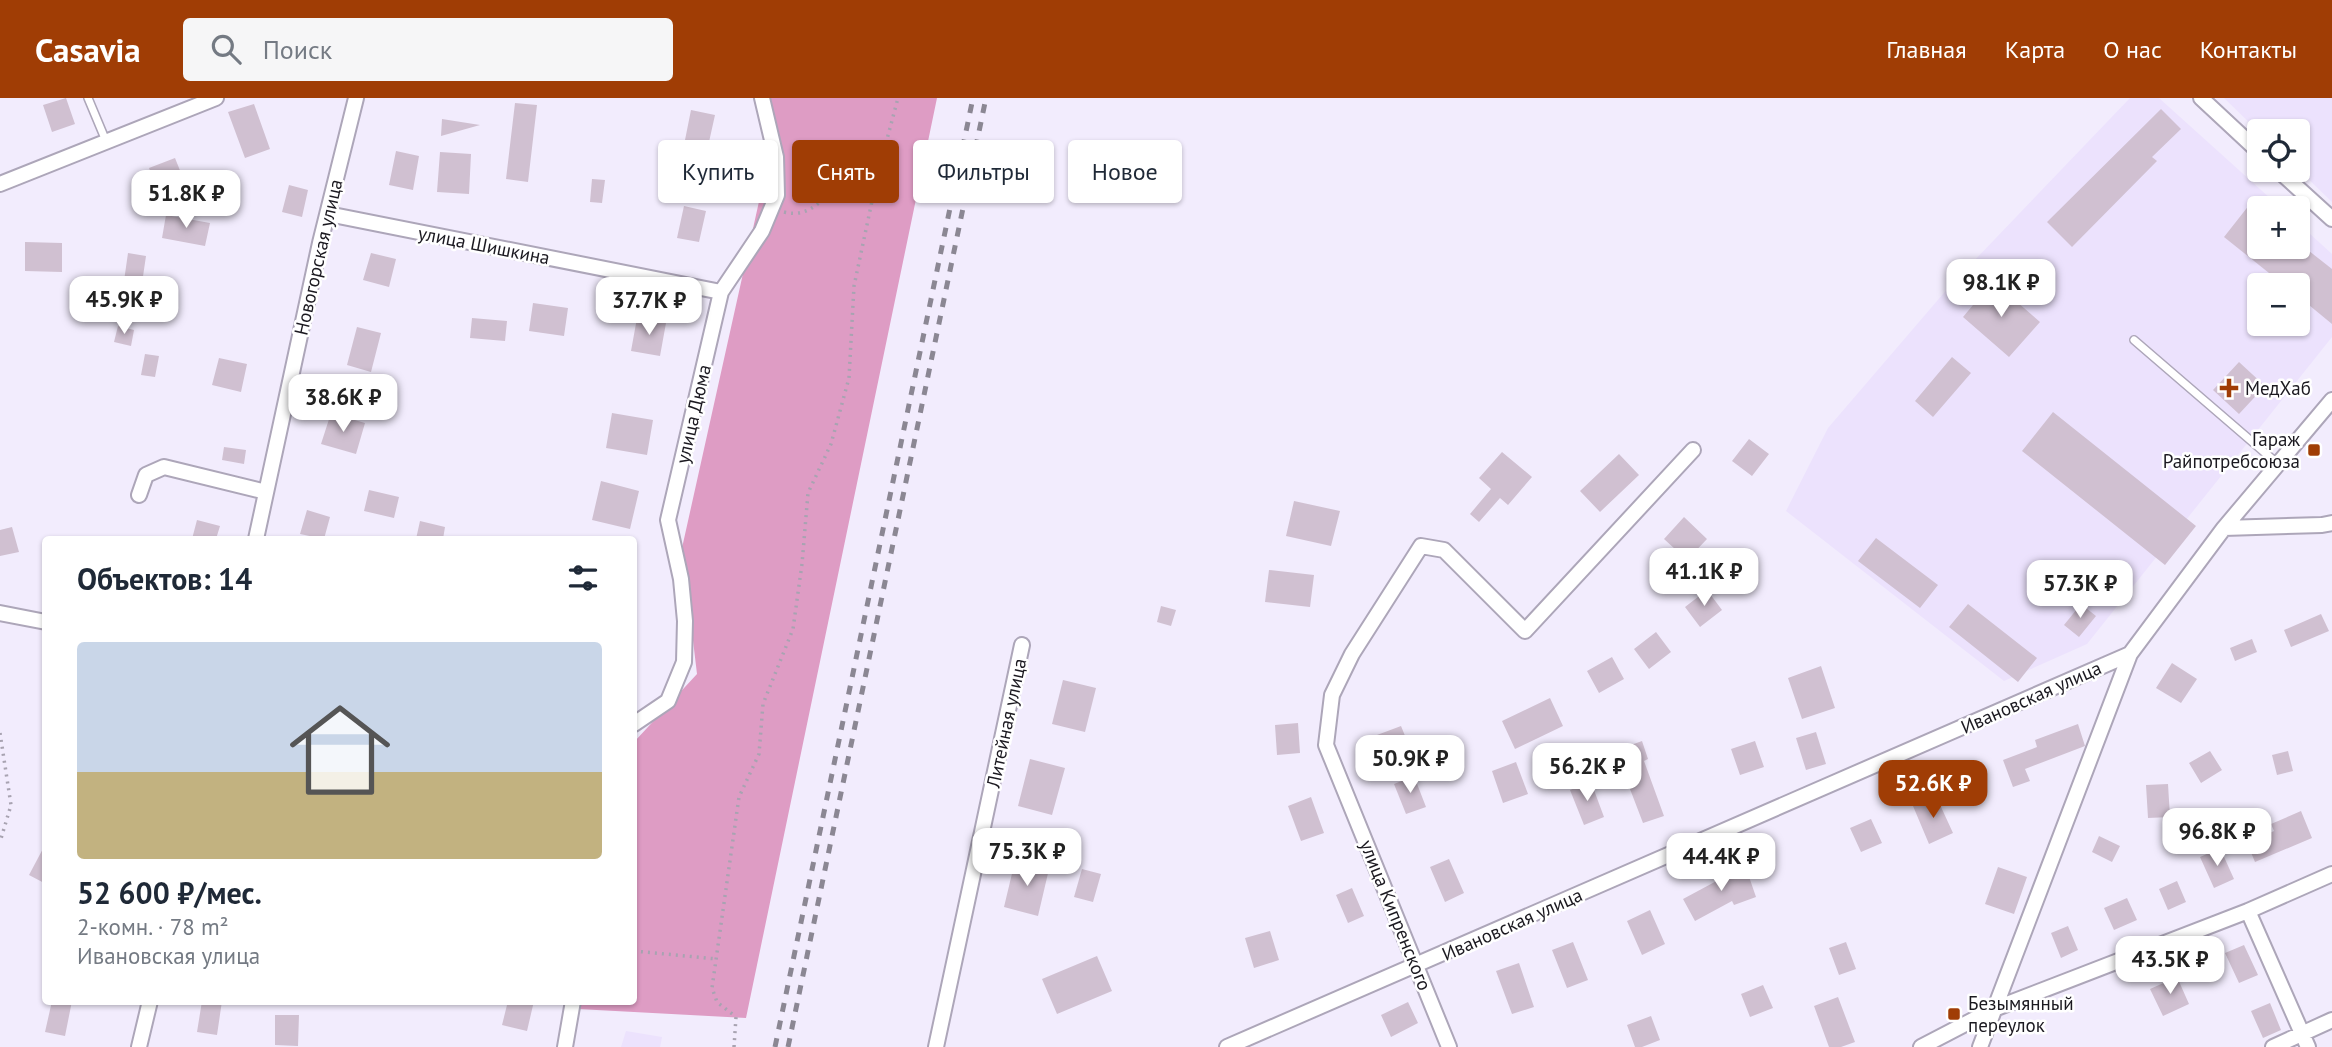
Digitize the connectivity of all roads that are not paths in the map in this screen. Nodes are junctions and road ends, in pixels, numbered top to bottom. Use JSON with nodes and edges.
{"nodes":[{"id":1,"x":88,"y":98,"type":"edge"},
{"id":2,"x":216,"y":98,"type":"edge"},
{"id":3,"x":356,"y":98,"type":"edge"},
{"id":4,"x":762,"y":98,"type":"edge"},
{"id":5,"x":2201,"y":98,"type":"edge"},
{"id":6,"x":106,"y":141,"type":"junction"},
{"id":7,"x":2247,"y":141,"type":"edge"},
{"id":8,"x":2291,"y":182,"type":"edge"},
{"id":9,"x":0,"y":184,"type":"edge"},
{"id":10,"x":328,"y":214,"type":"junction"},
{"id":11,"x":2332,"y":219,"type":"edge"},
{"id":12,"x":721,"y":292,"type":"junction"},
{"id":13,"x":2134,"y":340,"type":"dead end"},
{"id":14,"x":2332,"y":400,"type":"edge"},
{"id":15,"x":1693,"y":450,"type":"dead end"},
{"id":16,"x":2278,"y":464,"type":"junction"},
{"id":17,"x":266,"y":492,"type":"junction"},
{"id":18,"x":139,"y":495,"type":"dead end"},
{"id":19,"x":2332,"y":523,"type":"edge"},
{"id":20,"x":2224,"y":528,"type":"junction"},
{"id":21,"x":257,"y":536,"type":"edge"},
{"id":22,"x":0,"y":612,"type":"edge"},
{"id":23,"x":42,"y":621,"type":"edge"},
{"id":24,"x":1022,"y":645,"type":"dead end"},
{"id":25,"x":2130,"y":654,"type":"junction"},
{"id":26,"x":637,"y":722,"type":"edge"},
{"id":27,"x":2332,"y":874,"type":"edge"},
{"id":28,"x":2248,"y":911,"type":"junction"},
{"id":29,"x":1417,"y":965,"type":"junction"},
{"id":30,"x":149,"y":1005,"type":"edge"},
{"id":31,"x":572,"y":1005,"type":"edge"},
{"id":32,"x":1994,"y":1009,"type":"junction"},
{"id":33,"x":2332,"y":1020,"type":"edge"},
{"id":34,"x":2305,"y":1040,"type":"edge"},
{"id":35,"x":139,"y":1047,"type":"edge"},
{"id":36,"x":565,"y":1047,"type":"edge"},
{"id":37,"x":936,"y":1047,"type":"edge"},
{"id":38,"x":1227,"y":1047,"type":"edge"},
{"id":39,"x":1449,"y":1047,"type":"edge"},
{"id":40,"x":1921,"y":1047,"type":"edge"},
{"id":41,"x":1980,"y":1047,"type":"edge"},
{"id":42,"x":2273,"y":1047,"type":"edge"}],
"edges":[{"from":1,"to":6,"type":"lane"},
{"from":2,"to":6,"type":"street"},
{"from":3,"to":10,"type":"street","name":"Новогорская улица"},
{"from":4,"to":12,"type":"street","name":"улица Дюма"},
{"from":5,"to":7,"type":"street"},
{"from":6,"to":9,"type":"street"},
{"from":8,"to":11,"type":"street"},
{"from":10,"to":12,"type":"street","name":"улица Шишкина"},
{"from":10,"to":17,"type":"street","name":"Новогорская улица"},
{"from":12,"to":26,"type":"street","name":"улица Дюма"},
{"from":13,"to":16,"type":"lane"},
{"from":14,"to":16,"type":"street","name":"Ивановская улица"},
{"from":15,"to":29,"type":"street","name":"улица Кипренского"},
{"from":16,"to":20,"type":"street","name":"Ивановская улица"},
{"from":17,"to":18,"type":"street"},
{"from":17,"to":21,"type":"street","name":"Новогорская улица"},
{"from":19,"to":20,"type":"street"},
{"from":20,"to":25,"type":"street","name":"Ивановская улица"},
{"from":22,"to":23,"type":"street"},
{"from":24,"to":37,"type":"street","name":"Литейная улица"},
{"from":25,"to":29,"type":"street","name":"Ивановская улица"},
{"from":25,"to":32,"type":"street"},
{"from":27,"to":28,"type":"street"},
{"from":28,"to":32,"type":"street"},
{"from":28,"to":34,"type":"street"},
{"from":29,"to":38,"type":"street","name":"Ивановская улица"},
{"from":29,"to":39,"type":"street","name":"улица Кипренского"},
{"from":30,"to":35,"type":"street"},
{"from":31,"to":36,"type":"street"},
{"from":32,"to":40,"type":"street"},
{"from":32,"to":41,"type":"street"},
{"from":33,"to":34,"type":"street"},
{"from":34,"to":42,"type":"street"}]}
